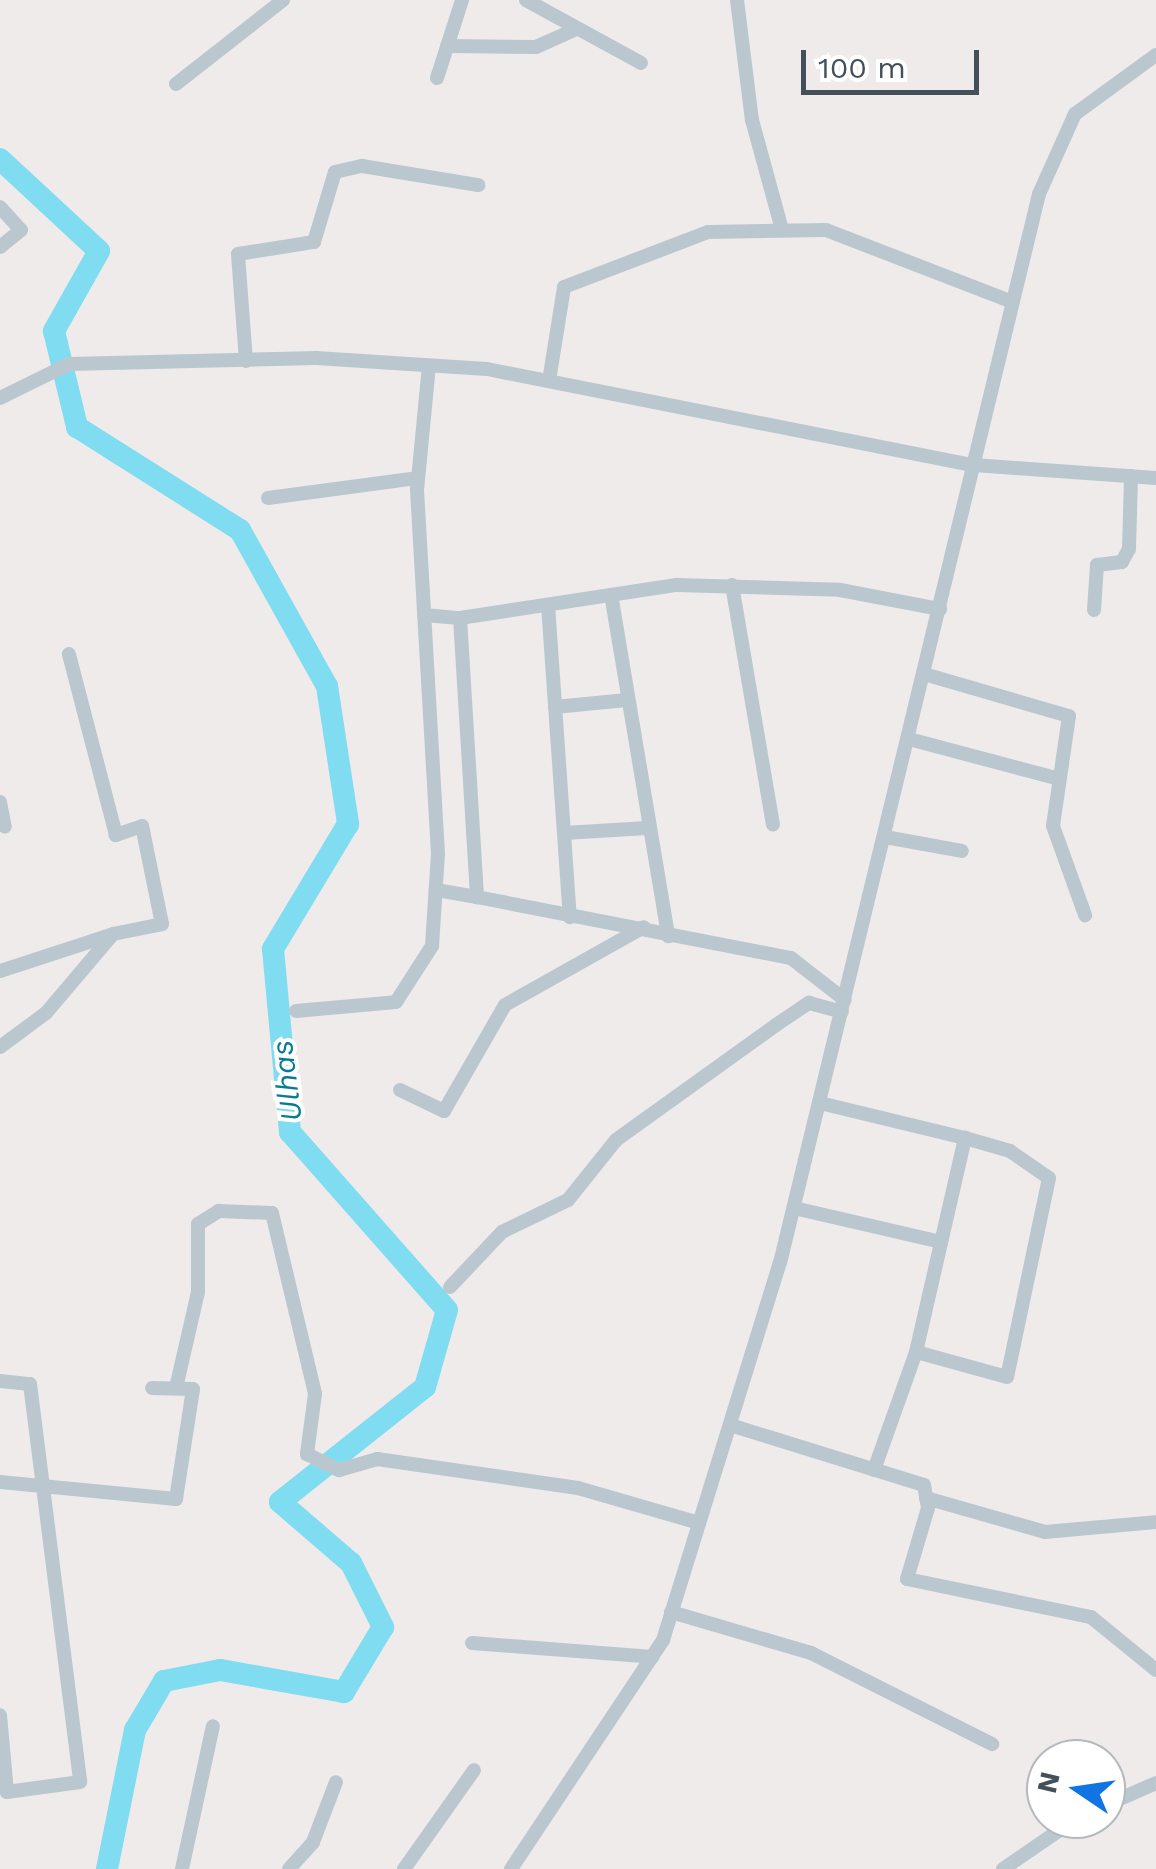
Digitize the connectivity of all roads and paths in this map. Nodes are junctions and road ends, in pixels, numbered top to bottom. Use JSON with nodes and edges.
{"nodes":[{"id":1,"x":284,"y":0,"type":"edge"},
{"id":2,"x":462,"y":0,"type":"edge"},
{"id":3,"x":526,"y":0,"type":"edge"},
{"id":4,"x":736,"y":0,"type":"edge"},
{"id":5,"x":574,"y":30,"type":"junction"},
{"id":6,"x":448,"y":46,"type":"junction"},
{"id":7,"x":1156,"y":55,"type":"edge"},
{"id":8,"x":641,"y":63,"type":"dead end"},
{"id":9,"x":437,"y":78,"type":"dead end"},
{"id":10,"x":176,"y":84,"type":"dead end"},
{"id":11,"x":478,"y":185,"type":"dead end"},
{"id":12,"x":0,"y":207,"type":"edge"},
{"id":13,"x":782,"y":230,"type":"junction"},
{"id":14,"x":0,"y":247,"type":"edge"},
{"id":15,"x":1013,"y":302,"type":"junction"},
{"id":16,"x":246,"y":360,"type":"junction"},
{"id":17,"x":429,"y":366,"type":"junction"},
{"id":18,"x":549,"y":380,"type":"junction"},
{"id":19,"x":0,"y":398,"type":"edge"},
{"id":20,"x":974,"y":465,"type":"junction"},
{"id":21,"x":1131,"y":476,"type":"junction"},
{"id":22,"x":417,"y":478,"type":"junction"},
{"id":23,"x":1156,"y":478,"type":"edge"},
{"id":24,"x":268,"y":498,"type":"dead end"},
{"id":25,"x":732,"y":585,"type":"junction"},
{"id":26,"x":612,"y":600,"type":"junction"},
{"id":27,"x":548,"y":605,"type":"junction"},
{"id":28,"x":940,"y":609,"type":"junction"},
{"id":29,"x":1094,"y":610,"type":"dead end"},
{"id":30,"x":424,"y":616,"type":"junction"},
{"id":31,"x":460,"y":618,"type":"junction"},
{"id":32,"x":69,"y":654,"type":"dead end"},
{"id":33,"x":924,"y":674,"type":"junction"},
{"id":34,"x":627,"y":700,"type":"junction"},
{"id":35,"x":555,"y":706,"type":"junction"},
{"id":36,"x":908,"y":739,"type":"junction"},
{"id":37,"x":1058,"y":779,"type":"junction"},
{"id":38,"x":0,"y":802,"type":"edge"},
{"id":39,"x":773,"y":824,"type":"dead end"},
{"id":40,"x":5,"y":828,"type":"dead end"},
{"id":41,"x":647,"y":828,"type":"junction"},
{"id":42,"x":564,"y":834,"type":"junction"},
{"id":43,"x":885,"y":837,"type":"junction"},
{"id":44,"x":962,"y":850,"type":"dead end"},
{"id":45,"x":436,"y":890,"type":"junction"},
{"id":46,"x":477,"y":898,"type":"junction"},
{"id":47,"x":1085,"y":915,"type":"dead end"},
{"id":48,"x":570,"y":917,"type":"junction"},
{"id":49,"x":644,"y":927,"type":"junction"},
{"id":50,"x":113,"y":934,"type":"junction"},
{"id":51,"x":668,"y":936,"type":"junction"},
{"id":52,"x":0,"y":971,"type":"edge"},
{"id":53,"x":844,"y":1006,"type":"junction"},
{"id":54,"x":296,"y":1012,"type":"dead end"},
{"id":55,"x":0,"y":1046,"type":"edge"},
{"id":56,"x":400,"y":1090,"type":"dead end"},
{"id":57,"x":820,"y":1103,"type":"junction"},
{"id":58,"x":965,"y":1138,"type":"junction"},
{"id":59,"x":794,"y":1208,"type":"junction"},
{"id":60,"x":941,"y":1242,"type":"junction"},
{"id":61,"x":450,"y":1286,"type":"dead end"},
{"id":62,"x":916,"y":1352,"type":"junction"},
{"id":63,"x":0,"y":1382,"type":"edge"},
{"id":64,"x":152,"y":1388,"type":"dead end"},
{"id":65,"x":176,"y":1388,"type":"junction"},
{"id":66,"x":730,"y":1425,"type":"junction"},
{"id":67,"x":874,"y":1470,"type":"junction"},
{"id":68,"x":0,"y":1482,"type":"edge"},
{"id":69,"x":38,"y":1486,"type":"junction"},
{"id":70,"x":926,"y":1498,"type":"junction"},
{"id":71,"x":1156,"y":1522,"type":"edge"},
{"id":72,"x":699,"y":1523,"type":"junction"},
{"id":73,"x":671,"y":1612,"type":"junction"},
{"id":74,"x":472,"y":1643,"type":"dead end"},
{"id":75,"x":652,"y":1657,"type":"junction"},
{"id":76,"x":1156,"y":1670,"type":"edge"},
{"id":77,"x":0,"y":1715,"type":"edge"},
{"id":78,"x":213,"y":1726,"type":"dead end"},
{"id":79,"x":992,"y":1744,"type":"dead end"},
{"id":80,"x":474,"y":1770,"type":"dead end"},
{"id":81,"x":336,"y":1782,"type":"dead end"},
{"id":82,"x":1156,"y":1783,"type":"edge"},
{"id":83,"x":1126,"y":1796,"type":"edge"},
{"id":84,"x":1047,"y":1839,"type":"edge"},
{"id":85,"x":182,"y":1869,"type":"edge"},
{"id":86,"x":290,"y":1869,"type":"edge"},
{"id":87,"x":404,"y":1869,"type":"edge"},
{"id":88,"x":511,"y":1869,"type":"edge"},
{"id":89,"x":1003,"y":1869,"type":"edge"}],
"edges":[{"from":1,"to":10,"type":"street"},
{"from":2,"to":6,"type":"street"},
{"from":3,"to":5,"type":"street"},
{"from":4,"to":13,"type":"street"},
{"from":5,"to":6,"type":"street"},
{"from":5,"to":8,"type":"street"},
{"from":6,"to":9,"type":"street"},
{"from":7,"to":15,"type":"street"},
{"from":11,"to":16,"type":"street"},
{"from":12,"to":14,"type":"street"},
{"from":13,"to":15,"type":"street"},
{"from":13,"to":18,"type":"street"},
{"from":15,"to":20,"type":"street"},
{"from":16,"to":17,"type":"street"},
{"from":16,"to":19,"type":"street"},
{"from":17,"to":18,"type":"street"},
{"from":17,"to":22,"type":"street"},
{"from":18,"to":20,"type":"street"},
{"from":20,"to":21,"type":"street"},
{"from":20,"to":28,"type":"street"},
{"from":21,"to":23,"type":"street"},
{"from":21,"to":29,"type":"street"},
{"from":22,"to":24,"type":"street"},
{"from":22,"to":30,"type":"street"},
{"from":25,"to":26,"type":"street"},
{"from":25,"to":28,"type":"street"},
{"from":25,"to":39,"type":"street"},
{"from":26,"to":27,"type":"street"},
{"from":26,"to":34,"type":"street"},
{"from":27,"to":31,"type":"street"},
{"from":27,"to":35,"type":"street"},
{"from":28,"to":33,"type":"street"},
{"from":30,"to":31,"type":"street"},
{"from":30,"to":45,"type":"street"},
{"from":31,"to":46,"type":"street"},
{"from":32,"to":50,"type":"street"},
{"from":33,"to":36,"type":"street"},
{"from":33,"to":37,"type":"street"},
{"from":34,"to":35,"type":"street"},
{"from":34,"to":41,"type":"street"},
{"from":35,"to":42,"type":"street"},
{"from":36,"to":37,"type":"street"},
{"from":36,"to":43,"type":"street"},
{"from":37,"to":47,"type":"street"},
{"from":38,"to":40,"type":"street"},
{"from":41,"to":42,"type":"street"},
{"from":41,"to":51,"type":"street"},
{"from":42,"to":48,"type":"street"},
{"from":43,"to":44,"type":"street"},
{"from":43,"to":53,"type":"street"},
{"from":45,"to":46,"type":"street"},
{"from":45,"to":54,"type":"street"},
{"from":46,"to":48,"type":"street"},
{"from":48,"to":49,"type":"street"},
{"from":49,"to":51,"type":"street"},
{"from":49,"to":56,"type":"street"},
{"from":50,"to":52,"type":"street"},
{"from":50,"to":55,"type":"street"},
{"from":51,"to":53,"type":"street"},
{"from":53,"to":57,"type":"street"},
{"from":53,"to":61,"type":"street"},
{"from":57,"to":58,"type":"street"},
{"from":57,"to":59,"type":"street"},
{"from":58,"to":60,"type":"street"},
{"from":58,"to":62,"type":"street"},
{"from":59,"to":60,"type":"street"},
{"from":59,"to":66,"type":"street"},
{"from":60,"to":62,"type":"street"},
{"from":62,"to":67,"type":"street"},
{"from":63,"to":69,"type":"street"},
{"from":64,"to":65,"type":"street"},
{"from":65,"to":69,"type":"street"},
{"from":65,"to":72,"type":"street"},
{"from":66,"to":67,"type":"street"},
{"from":66,"to":72,"type":"street"},
{"from":67,"to":70,"type":"street"},
{"from":68,"to":69,"type":"street"},
{"from":69,"to":77,"type":"street"},
{"from":70,"to":71,"type":"street"},
{"from":70,"to":76,"type":"street"},
{"from":72,"to":73,"type":"street"},
{"from":73,"to":75,"type":"street"},
{"from":73,"to":79,"type":"street"},
{"from":74,"to":75,"type":"street"},
{"from":75,"to":88,"type":"street"},
{"from":78,"to":85,"type":"street"},
{"from":80,"to":87,"type":"street"},
{"from":81,"to":86,"type":"street"},
{"from":82,"to":83,"type":"street"},
{"from":84,"to":89,"type":"street"}]}
